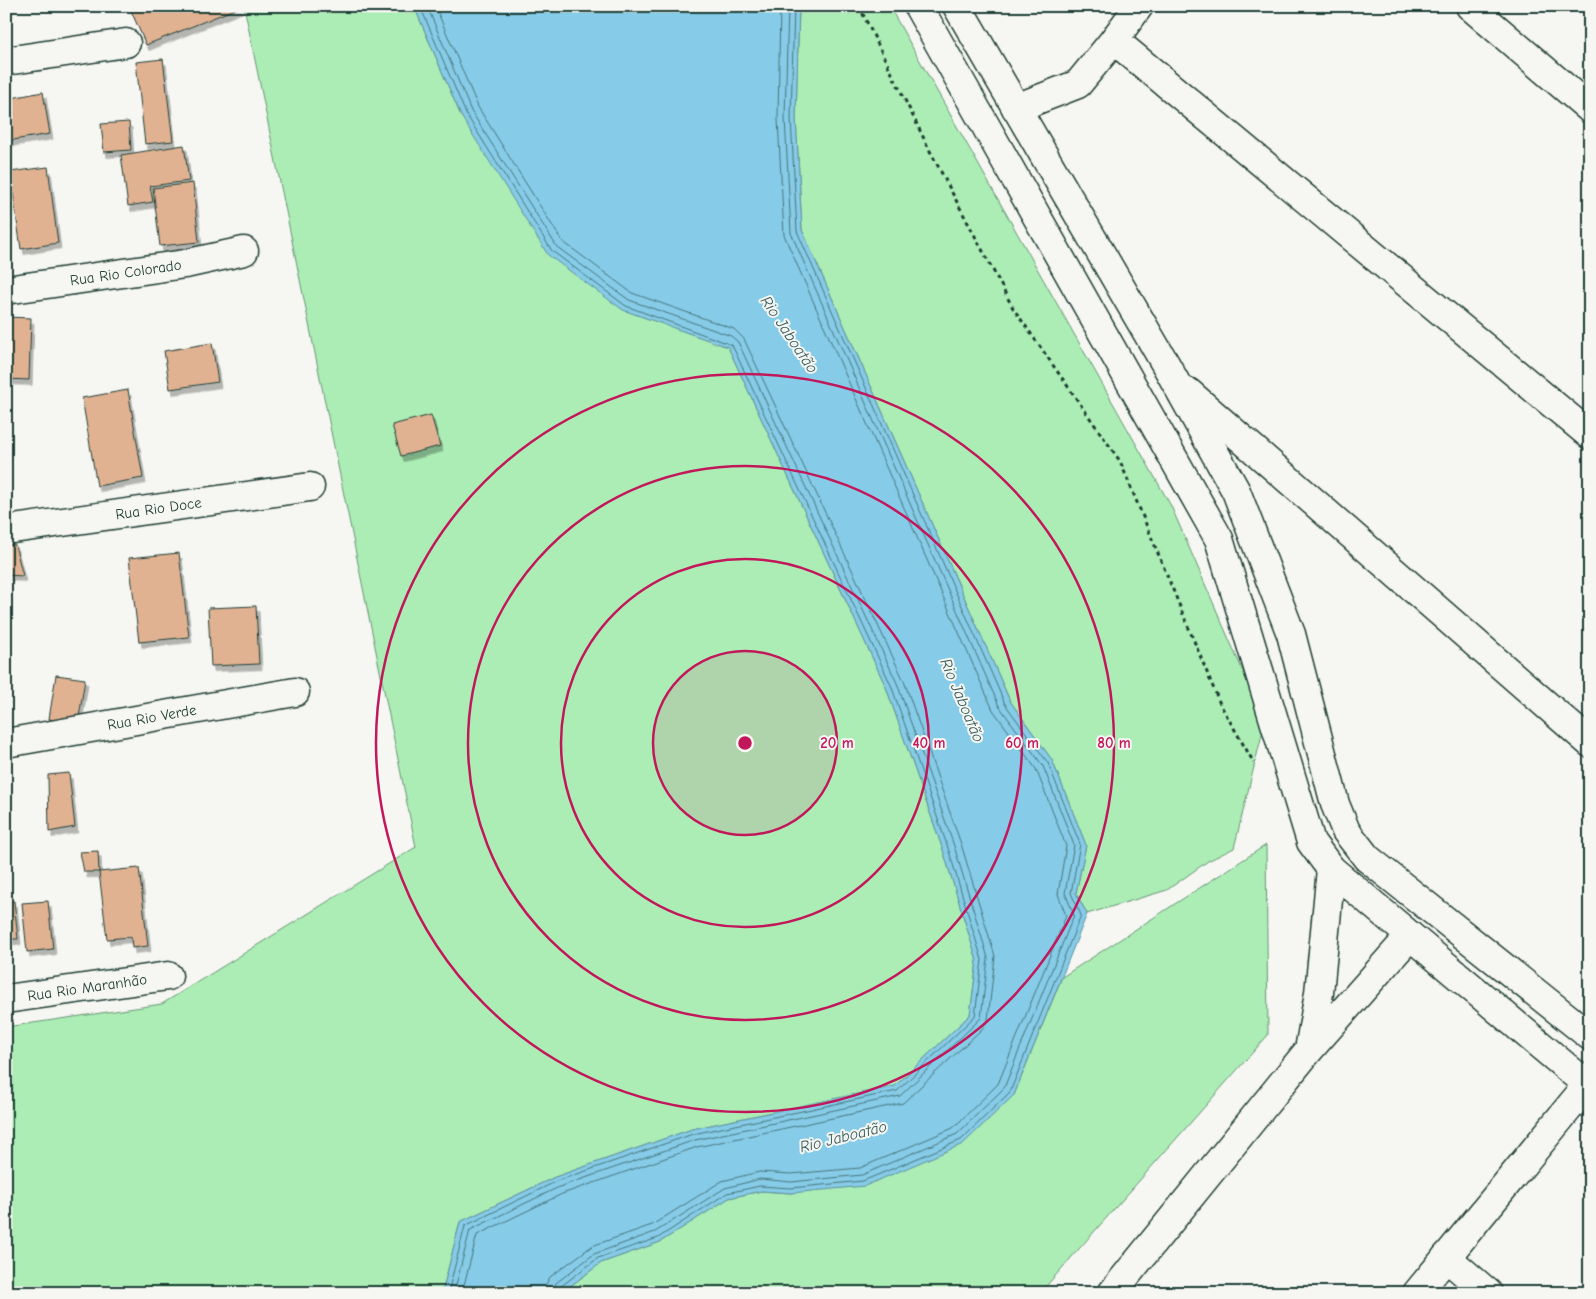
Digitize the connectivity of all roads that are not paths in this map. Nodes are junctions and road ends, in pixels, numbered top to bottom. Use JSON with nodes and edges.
{"nodes":[{"id":1,"x":918,"y":6,"type":"edge"},
{"id":2,"x":957,"y":6,"type":"edge"},
{"id":3,"x":1139,"y":6,"type":"edge"},
{"id":4,"x":1470,"y":6,"type":"edge"},
{"id":5,"x":1114,"y":40,"type":"junction"},
{"id":6,"x":126,"y":42,"type":"dead end"},
{"id":7,"x":6,"y":61,"type":"edge"},
{"id":8,"x":1016,"y":108,"type":"junction"},
{"id":9,"x":1590,"y":109,"type":"edge"},
{"id":10,"x":244,"y":251,"type":"dead end"},
{"id":11,"x":6,"y":290,"type":"edge"},
{"id":12,"x":1174,"y":379,"type":"junction"},
{"id":13,"x":1590,"y":435,"type":"edge"},
{"id":14,"x":310,"y":488,"type":"dead end"},
{"id":15,"x":6,"y":530,"type":"edge"},
{"id":16,"x":295,"y":692,"type":"dead end"},
{"id":17,"x":6,"y":743,"type":"edge"},
{"id":18,"x":1590,"y":743,"type":"edge"},
{"id":19,"x":1331,"y":869,"type":"junction"},
{"id":20,"x":1410,"y":936,"type":"junction"},
{"id":21,"x":168,"y":976,"type":"dead end"},
{"id":22,"x":6,"y":999,"type":"edge"},
{"id":23,"x":1590,"y":1036,"type":"edge"},
{"id":24,"x":1309,"y":1050,"type":"junction"},
{"id":25,"x":1589,"y":1085,"type":"edge"},
{"id":26,"x":1446,"y":1257,"type":"junction"},
{"id":27,"x":1112,"y":1293,"type":"edge"},
{"id":28,"x":1417,"y":1293,"type":"edge"},
{"id":29,"x":1488,"y":1293,"type":"edge"}],
"edges":[{"from":1,"to":19,"type":"street"},
{"from":2,"to":8,"type":"street"},
{"from":3,"to":5,"type":"street"},
{"from":4,"to":9,"type":"street"},
{"from":5,"to":8,"type":"street"},
{"from":5,"to":13,"type":"street"},
{"from":6,"to":7,"type":"street"},
{"from":8,"to":12,"type":"street"},
{"from":10,"to":11,"type":"street","name":"Rua Rio Colorado"},
{"from":12,"to":18,"type":"street"},
{"from":12,"to":23,"type":"street"},
{"from":14,"to":15,"type":"street","name":"Rua Rio Doce"},
{"from":16,"to":17,"type":"street","name":"Rua Rio Verde"},
{"from":19,"to":20,"type":"street"},
{"from":19,"to":24,"type":"street"},
{"from":20,"to":24,"type":"street"},
{"from":20,"to":25,"type":"street"},
{"from":21,"to":22,"type":"street","name":"Rua Rio Maranhão"},
{"from":24,"to":27,"type":"street"},
{"from":25,"to":26,"type":"street"},
{"from":26,"to":28,"type":"street"},
{"from":26,"to":29,"type":"street"}]}
